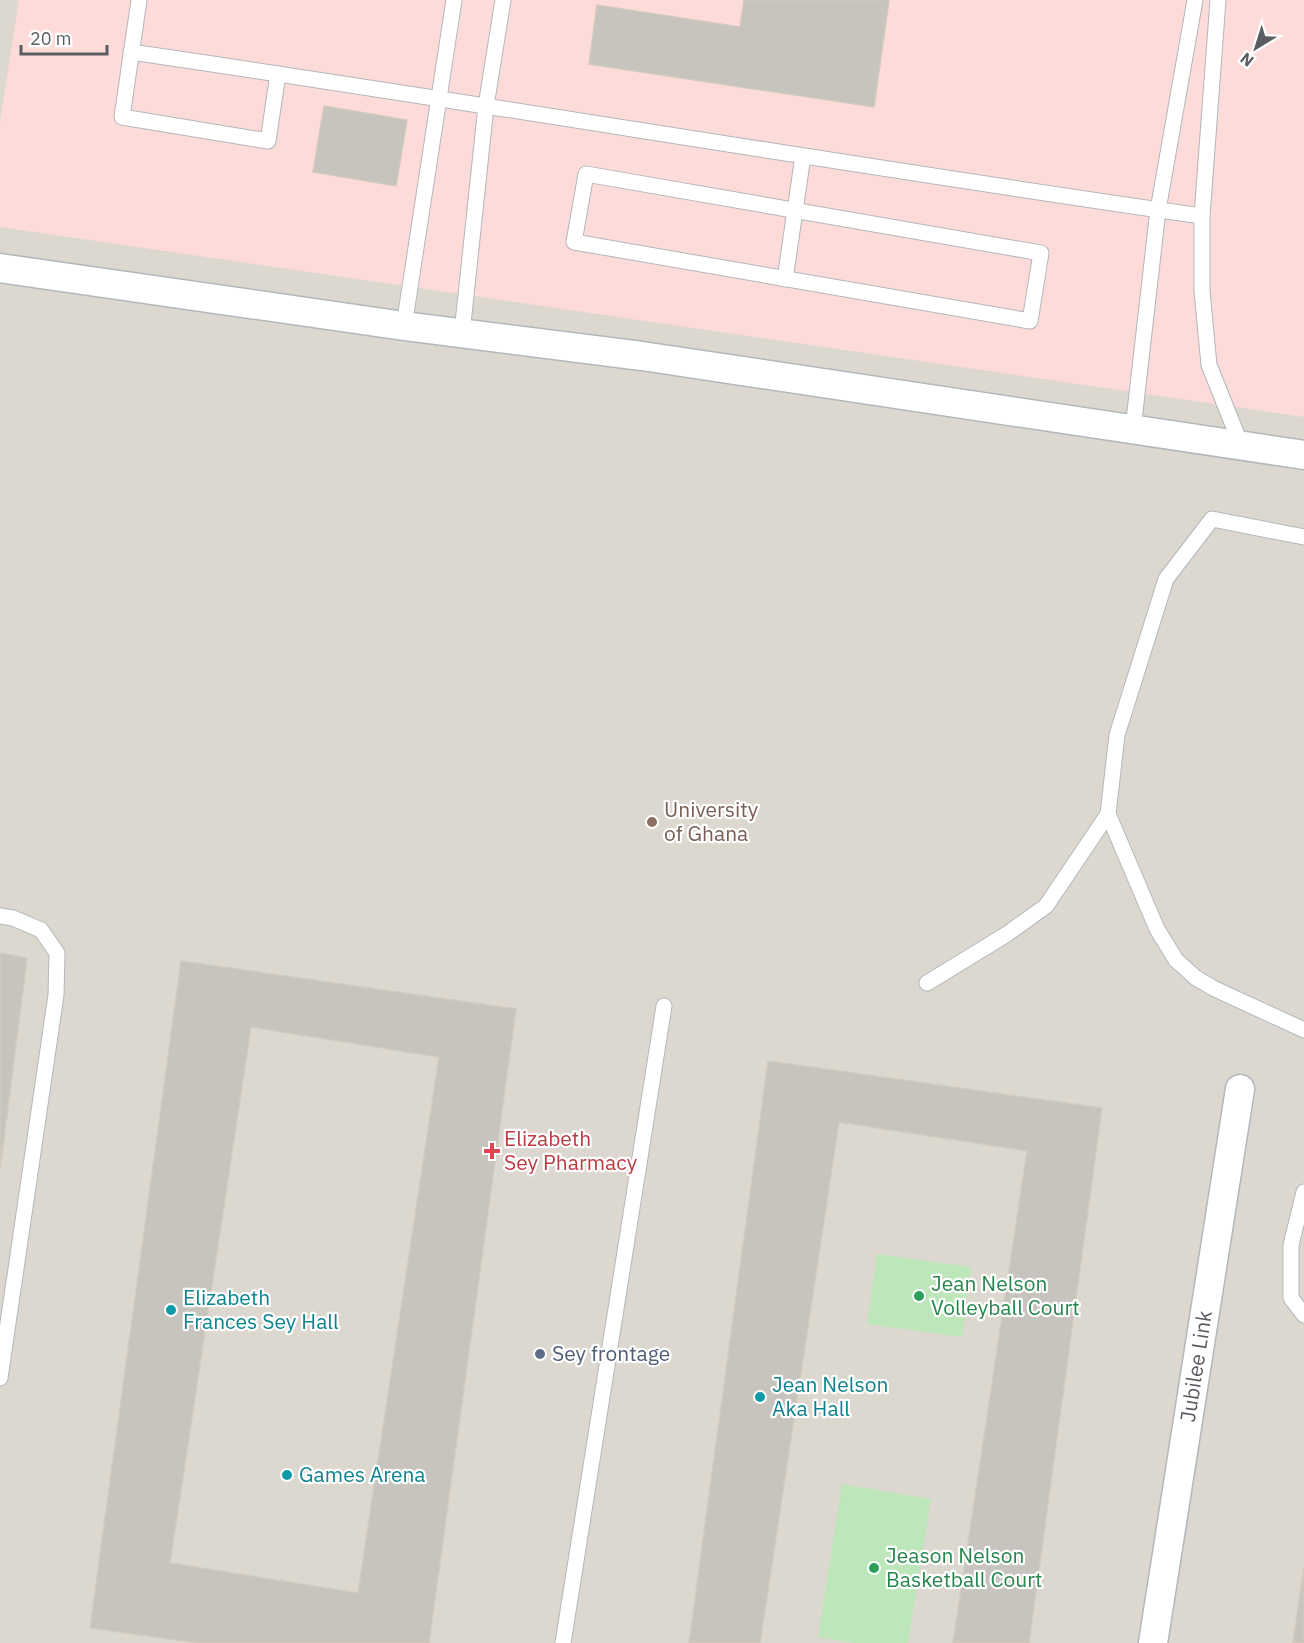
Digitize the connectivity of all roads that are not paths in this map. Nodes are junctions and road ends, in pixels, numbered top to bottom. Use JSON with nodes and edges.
{"nodes":[{"id":1,"x":139,"y":0,"type":"edge"},
{"id":2,"x":454,"y":0,"type":"edge"},
{"id":3,"x":503,"y":0,"type":"edge"},
{"id":4,"x":1195,"y":0,"type":"edge"},
{"id":5,"x":1218,"y":0,"type":"edge"},
{"id":6,"x":131,"y":52,"type":"junction"},
{"id":7,"x":278,"y":74,"type":"junction"},
{"id":8,"x":438,"y":97,"type":"junction"},
{"id":9,"x":486,"y":106,"type":"junction"},
{"id":10,"x":803,"y":156,"type":"junction"},
{"id":11,"x":796,"y":210,"type":"junction"},
{"id":12,"x":1158,"y":210,"type":"junction"},
{"id":13,"x":1202,"y":216,"type":"junction"},
{"id":14,"x":0,"y":268,"type":"edge"},
{"id":15,"x":785,"y":279,"type":"junction"},
{"id":16,"x":404,"y":326,"type":"junction"},
{"id":17,"x":462,"y":333,"type":"junction"},
{"id":18,"x":1132,"y":429,"type":"junction"},
{"id":19,"x":1241,"y":446,"type":"junction"},
{"id":20,"x":1304,"y":455,"type":"edge"},
{"id":21,"x":1304,"y":537,"type":"edge"},
{"id":22,"x":1108,"y":814,"type":"junction"},
{"id":23,"x":0,"y":916,"type":"edge"},
{"id":24,"x":927,"y":983,"type":"dead end"},
{"id":25,"x":664,"y":1006,"type":"dead end"},
{"id":26,"x":1304,"y":1030,"type":"edge"},
{"id":27,"x":1240,"y":1089,"type":"dead end"},
{"id":28,"x":1304,"y":1192,"type":"edge"},
{"id":29,"x":1304,"y":1315,"type":"edge"},
{"id":30,"x":0,"y":1378,"type":"edge"},
{"id":31,"x":563,"y":1643,"type":"edge"},
{"id":32,"x":1153,"y":1643,"type":"edge"}],
"edges":[{"from":1,"to":6,"type":"lane"},
{"from":2,"to":8,"type":"lane"},
{"from":3,"to":9,"type":"lane"},
{"from":4,"to":12,"type":"lane"},
{"from":5,"to":13,"type":"lane"},
{"from":6,"to":7,"type":"lane"},
{"from":6,"to":7,"type":"lane"},
{"from":7,"to":8,"type":"lane"},
{"from":8,"to":9,"type":"lane"},
{"from":8,"to":16,"type":"lane"},
{"from":9,"to":10,"type":"lane"},
{"from":9,"to":17,"type":"lane"},
{"from":10,"to":11,"type":"lane"},
{"from":10,"to":12,"type":"lane"},
{"from":11,"to":15,"type":"lane"},
{"from":11,"to":15,"type":"lane"},
{"from":11,"to":15,"type":"lane"},
{"from":12,"to":13,"type":"lane"},
{"from":12,"to":18,"type":"lane"},
{"from":13,"to":19,"type":"lane"},
{"from":14,"to":16,"type":"street"},
{"from":16,"to":17,"type":"street"},
{"from":17,"to":18,"type":"street"},
{"from":18,"to":19,"type":"street"},
{"from":19,"to":20,"type":"street"},
{"from":21,"to":22,"type":"lane"},
{"from":22,"to":24,"type":"lane"},
{"from":22,"to":26,"type":"lane"},
{"from":23,"to":30,"type":"lane"},
{"from":25,"to":31,"type":"lane"},
{"from":27,"to":32,"type":"street","name":"Jubilee Link"},
{"from":28,"to":29,"type":"lane"}]}
